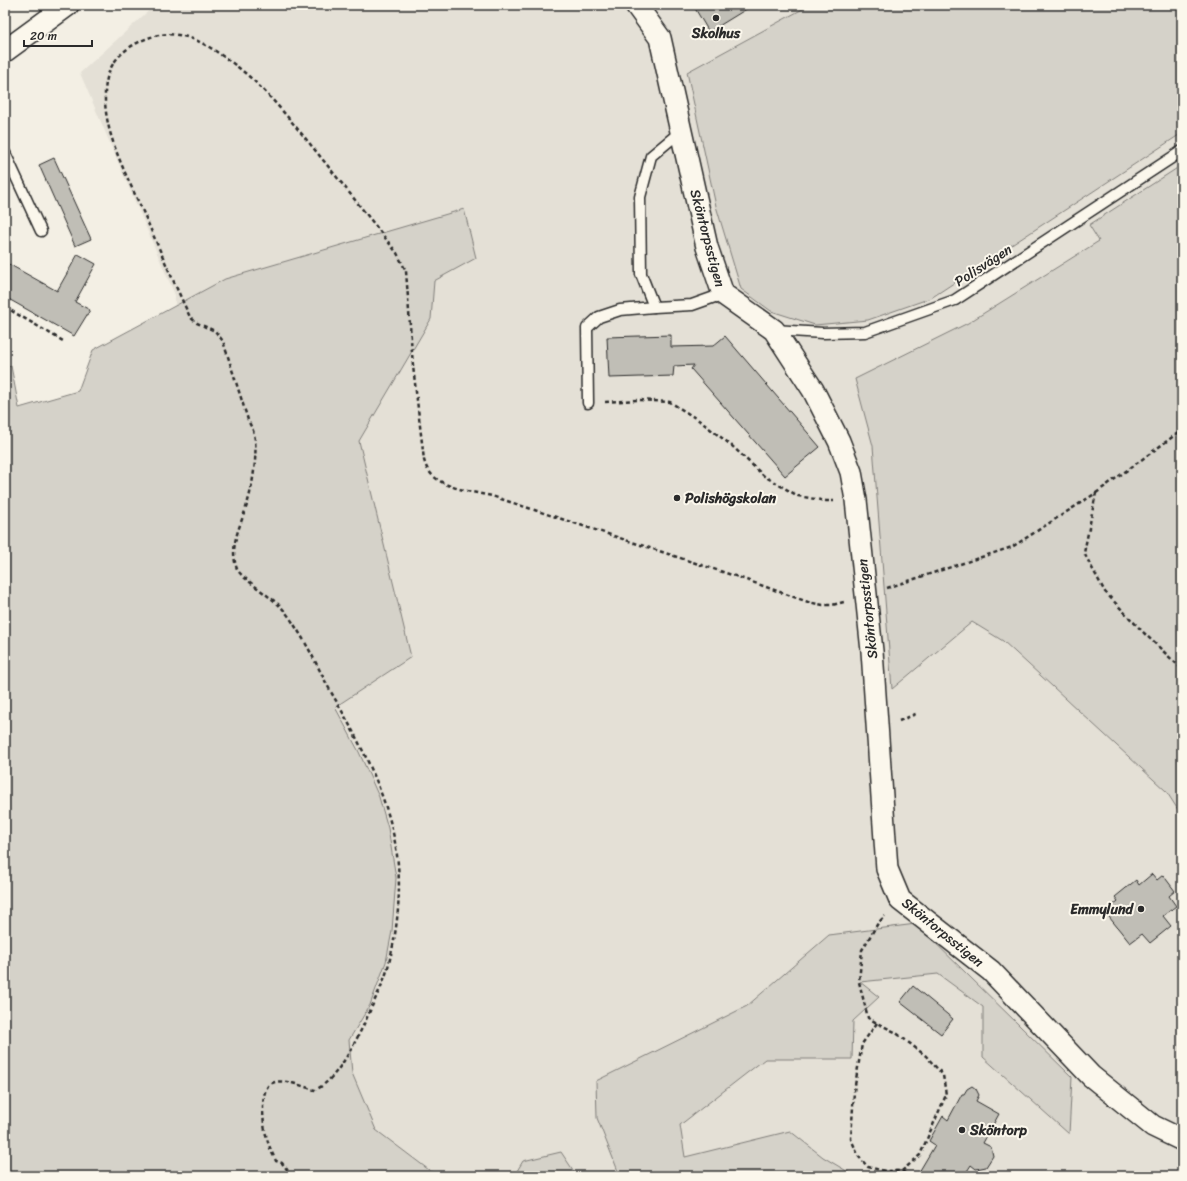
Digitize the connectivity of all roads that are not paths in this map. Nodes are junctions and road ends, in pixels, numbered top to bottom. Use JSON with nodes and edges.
{"nodes":[{"id":1,"x":68,"y":5,"type":"edge"},
{"id":2,"x":636,"y":5,"type":"edge"},
{"id":3,"x":5,"y":51,"type":"edge"},
{"id":4,"x":680,"y":132,"type":"junction"},
{"id":5,"x":1182,"y":151,"type":"edge"},
{"id":6,"x":5,"y":153,"type":"edge"},
{"id":7,"x":41,"y":231,"type":"dead end"},
{"id":8,"x":723,"y":294,"type":"junction"},
{"id":9,"x":654,"y":307,"type":"junction"},
{"id":10,"x":774,"y":330,"type":"junction"},
{"id":11,"x":588,"y":403,"type":"road end"},
{"id":12,"x":1182,"y":1140,"type":"edge"}],
"edges":[{"from":1,"to":3,"type":"street"},
{"from":2,"to":4,"type":"street","name":"Sköntorpsstigen"},
{"from":4,"to":8,"type":"street","name":"Sköntorpsstigen"},
{"from":4,"to":9,"type":"lane"},
{"from":5,"to":10,"type":"lane","name":"Polisvägen"},
{"from":6,"to":7,"type":"lane"},
{"from":8,"to":9,"type":"lane"},
{"from":8,"to":10,"type":"street","name":"Sköntorpsstigen"},
{"from":9,"to":11,"type":"lane"},
{"from":10,"to":12,"type":"street","name":"Sköntorpsstigen"}]}
